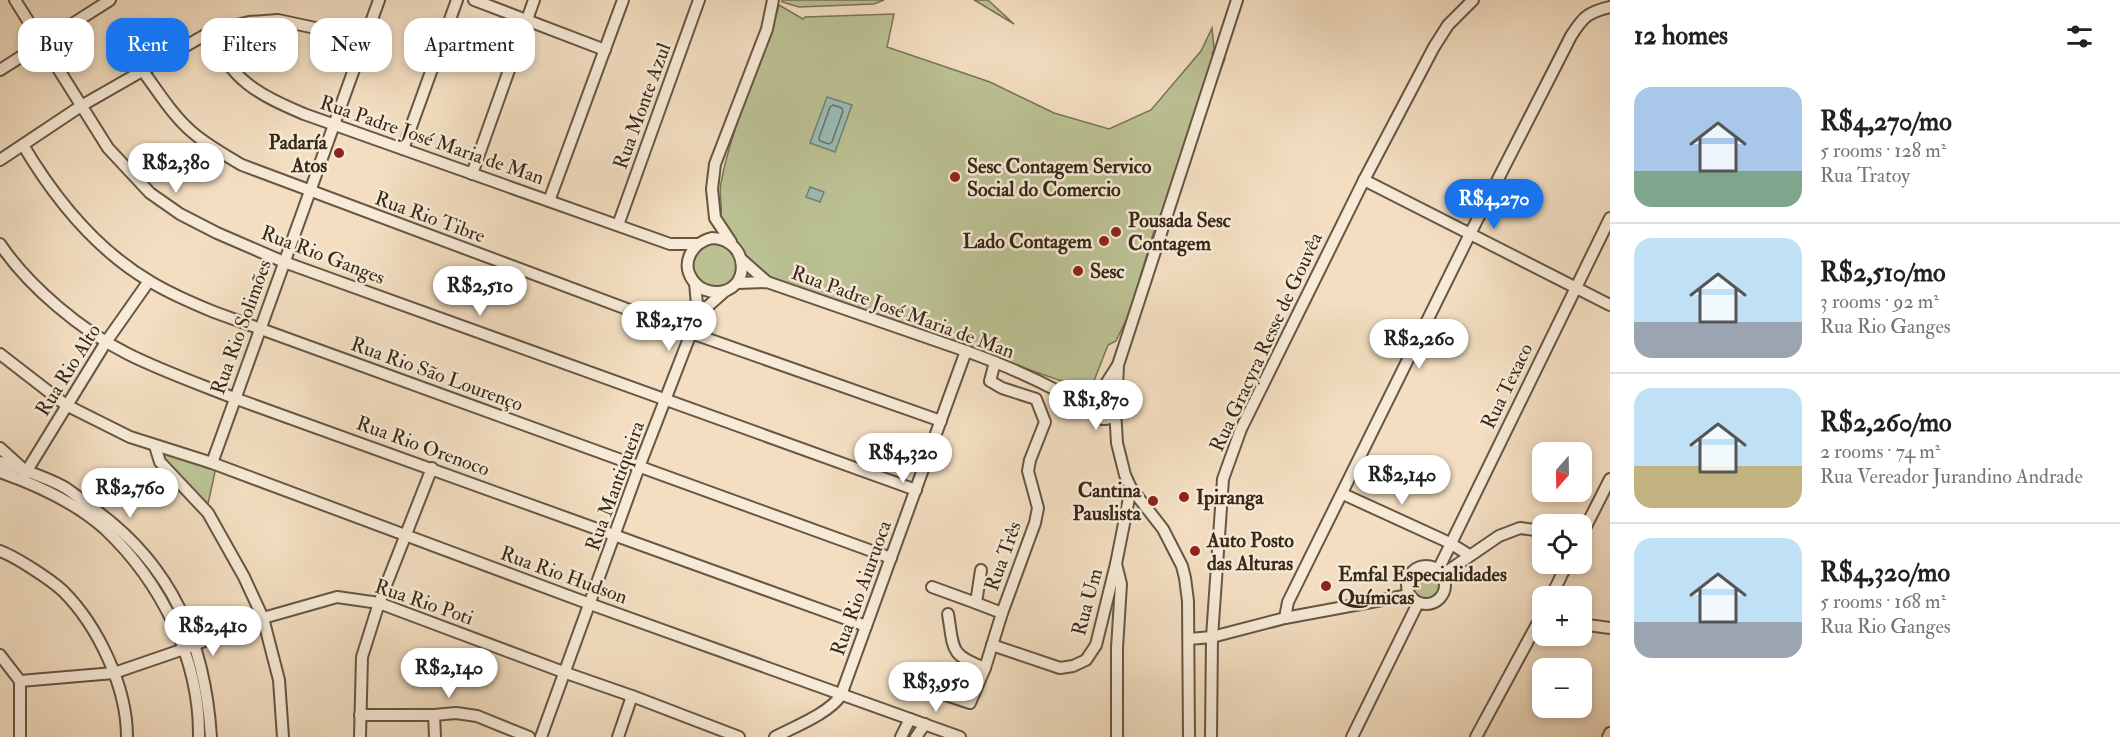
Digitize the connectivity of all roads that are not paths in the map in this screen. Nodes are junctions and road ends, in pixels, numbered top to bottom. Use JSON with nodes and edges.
{"nodes":[{"id":1,"x":15,"y":0,"type":"edge"},
{"id":2,"x":110,"y":0,"type":"edge"},
{"id":3,"x":379,"y":0,"type":"edge"},
{"id":4,"x":457,"y":0,"type":"edge"},
{"id":5,"x":474,"y":0,"type":"edge"},
{"id":6,"x":534,"y":0,"type":"edge"},
{"id":7,"x":623,"y":0,"type":"edge"},
{"id":8,"x":699,"y":0,"type":"edge"},
{"id":9,"x":773,"y":0,"type":"edge"},
{"id":10,"x":1237,"y":0,"type":"edge"},
{"id":11,"x":1473,"y":0,"type":"edge"},
{"id":12,"x":1610,"y":7,"type":"edge"},
{"id":13,"x":26,"y":18,"type":"edge"},
{"id":14,"x":82,"y":18,"type":"edge"},
{"id":15,"x":373,"y":18,"type":"edge"},
{"id":16,"x":524,"y":18,"type":"edge"},
{"id":17,"x":527,"y":18,"type":"edge"},
{"id":18,"x":535,"y":22,"type":"edge"},
{"id":19,"x":605,"y":50,"type":"junction"},
{"id":20,"x":18,"y":59,"type":"edge"},
{"id":21,"x":0,"y":70,"type":"edge"},
{"id":22,"x":60,"y":72,"type":"edge"},
{"id":23,"x":139,"y":72,"type":"edge"},
{"id":24,"x":144,"y":72,"type":"edge"},
{"id":25,"x":234,"y":72,"type":"edge"},
{"id":26,"x":353,"y":72,"type":"edge"},
{"id":27,"x":508,"y":72,"type":"edge"},
{"id":28,"x":81,"y":106,"type":"junction"},
{"id":29,"x":333,"y":125,"type":"junction"},
{"id":30,"x":23,"y":145,"type":"junction"},
{"id":31,"x":403,"y":149,"type":"junction"},
{"id":32,"x":0,"y":160,"type":"edge"},
{"id":33,"x":472,"y":174,"type":"junction"},
{"id":34,"x":1364,"y":180,"type":"junction"},
{"id":35,"x":309,"y":191,"type":"junction"},
{"id":36,"x":549,"y":201,"type":"junction"},
{"id":37,"x":715,"y":218,"type":"junction"},
{"id":38,"x":1610,"y":218,"type":"edge"},
{"id":39,"x":618,"y":225,"type":"junction"},
{"id":40,"x":1470,"y":234,"type":"junction"},
{"id":41,"x":702,"y":242,"type":"junction"},
{"id":42,"x":731,"y":242,"type":"junction"},
{"id":43,"x":0,"y":244,"type":"edge"},
{"id":44,"x":670,"y":244,"type":"junction"},
{"id":45,"x":741,"y":259,"type":"junction"},
{"id":46,"x":284,"y":262,"type":"junction"},
{"id":47,"x":687,"y":263,"type":"junction"},
{"id":48,"x":149,"y":281,"type":"junction"},
{"id":49,"x":738,"y":282,"type":"junction"},
{"id":50,"x":767,"y":282,"type":"junction"},
{"id":51,"x":695,"y":283,"type":"junction"},
{"id":52,"x":1575,"y":287,"type":"junction"},
{"id":53,"x":725,"y":291,"type":"junction"},
{"id":54,"x":1610,"y":305,"type":"edge"},
{"id":55,"x":698,"y":315,"type":"junction"},
{"id":56,"x":260,"y":328,"type":"junction"},
{"id":57,"x":691,"y":333,"type":"junction"},
{"id":58,"x":105,"y":342,"type":"junction"},
{"id":59,"x":966,"y":351,"type":"junction"},
{"id":60,"x":0,"y":354,"type":"edge"},
{"id":61,"x":995,"y":362,"type":"junction"},
{"id":62,"x":1118,"y":365,"type":"junction"},
{"id":63,"x":1060,"y":391,"type":"junction"},
{"id":64,"x":1097,"y":397,"type":"junction"},
{"id":65,"x":234,"y":398,"type":"junction"},
{"id":66,"x":666,"y":400,"type":"junction"},
{"id":67,"x":66,"y":405,"type":"junction"},
{"id":68,"x":1116,"y":408,"type":"junction"},
{"id":69,"x":1096,"y":414,"type":"junction"},
{"id":70,"x":941,"y":421,"type":"junction"},
{"id":71,"x":1116,"y":443,"type":"junction"},
{"id":72,"x":155,"y":446,"type":"junction"},
{"id":73,"x":0,"y":448,"type":"edge"},
{"id":74,"x":0,"y":462,"type":"edge"},
{"id":75,"x":212,"y":464,"type":"junction"},
{"id":76,"x":639,"y":467,"type":"junction"},
{"id":77,"x":432,"y":468,"type":"junction"},
{"id":78,"x":0,"y":472,"type":"edge"},
{"id":79,"x":24,"y":476,"type":"junction"},
{"id":80,"x":1610,"y":479,"type":"edge"},
{"id":81,"x":1131,"y":488,"type":"junction"},
{"id":82,"x":916,"y":490,"type":"junction"},
{"id":83,"x":1343,"y":494,"type":"junction"},
{"id":84,"x":1592,"y":514,"type":"edge"},
{"id":85,"x":1532,"y":530,"type":"edge"},
{"id":86,"x":406,"y":535,"type":"junction"},
{"id":87,"x":615,"y":536,"type":"junction"},
{"id":88,"x":1450,"y":543,"type":"junction"},
{"id":89,"x":0,"y":551,"type":"edge"},
{"id":90,"x":1469,"y":555,"type":"junction"},
{"id":91,"x":891,"y":558,"type":"junction"},
{"id":92,"x":1116,"y":564,"type":"junction"},
{"id":93,"x":981,"y":570,"type":"dead end"},
{"id":94,"x":1440,"y":572,"type":"junction"},
{"id":95,"x":932,"y":586,"type":"dead end"},
{"id":96,"x":1409,"y":595,"type":"junction"},
{"id":97,"x":379,"y":603,"type":"junction"},
{"id":98,"x":976,"y":603,"type":"junction"},
{"id":99,"x":1418,"y":603,"type":"junction"},
{"id":100,"x":590,"y":604,"type":"junction"},
{"id":101,"x":948,"y":614,"type":"dead end"},
{"id":102,"x":1002,"y":614,"type":"junction"},
{"id":103,"x":264,"y":618,"type":"junction"},
{"id":104,"x":1285,"y":618,"type":"junction"},
{"id":105,"x":866,"y":626,"type":"junction"},
{"id":106,"x":1592,"y":626,"type":"edge"},
{"id":107,"x":1610,"y":628,"type":"edge"},
{"id":108,"x":1532,"y":635,"type":"edge"},
{"id":109,"x":1212,"y":637,"type":"junction"},
{"id":110,"x":1189,"y":639,"type":"junction"},
{"id":111,"x":195,"y":645,"type":"junction"},
{"id":112,"x":992,"y":645,"type":"junction"},
{"id":113,"x":184,"y":649,"type":"junction"},
{"id":114,"x":0,"y":655,"type":"edge"},
{"id":115,"x":985,"y":668,"type":"junction"},
{"id":116,"x":114,"y":673,"type":"junction"},
{"id":117,"x":566,"y":673,"type":"junction"},
{"id":118,"x":20,"y":681,"type":"junction"},
{"id":119,"x":931,"y":690,"type":"dead end"},
{"id":120,"x":841,"y":695,"type":"junction"},
{"id":121,"x":632,"y":696,"type":"junction"},
{"id":122,"x":360,"y":715,"type":"junction"},
{"id":123,"x":435,"y":715,"type":"junction"},
{"id":124,"x":910,"y":719,"type":"junction"},
{"id":125,"x":924,"y":724,"type":"junction"},
{"id":126,"x":20,"y":737,"type":"edge"},
{"id":127,"x":127,"y":737,"type":"edge"},
{"id":128,"x":200,"y":737,"type":"edge"},
{"id":129,"x":211,"y":737,"type":"edge"},
{"id":130,"x":283,"y":737,"type":"edge"},
{"id":131,"x":360,"y":737,"type":"edge"},
{"id":132,"x":435,"y":737,"type":"edge"},
{"id":133,"x":529,"y":737,"type":"edge"},
{"id":134,"x":541,"y":737,"type":"edge"},
{"id":135,"x":618,"y":737,"type":"edge"},
{"id":136,"x":739,"y":737,"type":"edge"},
{"id":137,"x":776,"y":737,"type":"edge"},
{"id":138,"x":901,"y":737,"type":"edge"},
{"id":139,"x":916,"y":737,"type":"edge"},
{"id":140,"x":960,"y":737,"type":"edge"},
{"id":141,"x":1117,"y":737,"type":"edge"},
{"id":142,"x":1189,"y":737,"type":"edge"},
{"id":143,"x":1211,"y":737,"type":"edge"},
{"id":144,"x":1352,"y":737,"type":"edge"},
{"id":145,"x":1476,"y":737,"type":"edge"}],
"edges":[{"from":1,"to":13,"type":"street","name":"Rua Rio Ganges"},
{"from":2,"to":14,"type":"street"},
{"from":3,"to":15,"type":"street","name":"Rua Rio Solimões"},
{"from":4,"to":31,"type":"street"},
{"from":5,"to":16,"type":"street"},
{"from":6,"to":17,"type":"street"},
{"from":7,"to":19,"type":"street"},
{"from":8,"to":39,"type":"street","name":"Rua Monte Azul"},
{"from":9,"to":37,"type":"street"},
{"from":10,"to":62,"type":"street"},
{"from":11,"to":34,"type":"street","name":"Rua Gracyra Resse de Gouvêa"},
{"from":12,"to":40,"type":"street"},
{"from":18,"to":19,"type":"street"},
{"from":19,"to":36,"type":"street"},
{"from":20,"to":21,"type":"street"},
{"from":22,"to":28,"type":"street","name":"Rua Rio Ganges"},
{"from":23,"to":28,"type":"street"},
{"from":24,"to":35,"type":"street","name":"Rua Rio Tibre"},
{"from":25,"to":29,"type":"street","name":"Rua Padre José Maria de Man"},
{"from":26,"to":29,"type":"street","name":"Rua Rio Solimões"},
{"from":27,"to":33,"type":"street"},
{"from":28,"to":30,"type":"street"},
{"from":28,"to":46,"type":"street","name":"Rua Rio Ganges"},
{"from":29,"to":31,"type":"street","name":"Rua Padre José Maria de Man"},
{"from":29,"to":35,"type":"street","name":"Rua Rio Solimões"},
{"from":30,"to":32,"type":"street"},
{"from":30,"to":48,"type":"street","name":"Rua Rio São Lourenço"},
{"from":31,"to":33,"type":"street","name":"Rua Padre José Maria de Man"},
{"from":33,"to":36,"type":"street","name":"Rua Padre José Maria de Man"},
{"from":34,"to":40,"type":"street"},
{"from":34,"to":109,"type":"street","name":"Rua Gracyra Resse de Gouvêa"},
{"from":35,"to":46,"type":"street","name":"Rua Rio Solimões"},
{"from":35,"to":57,"type":"street","name":"Rua Rio Tibre"},
{"from":36,"to":39,"type":"street","name":"Rua Padre José Maria de Man"},
{"from":37,"to":41,"type":"street"},
{"from":37,"to":42,"type":"street"},
{"from":38,"to":52,"type":"street","name":"Rua Texaco"},
{"from":39,"to":44,"type":"street","name":"Rua Padre José Maria de Man"},
{"from":40,"to":52,"type":"street"},
{"from":40,"to":83,"type":"street"},
{"from":41,"to":42,"type":"street"},
{"from":41,"to":44,"type":"street","name":"Rua Padre José Maria de Man"},
{"from":41,"to":47,"type":"street"},
{"from":42,"to":45,"type":"street"},
{"from":43,"to":58,"type":"street","name":"Rua Rio Orenoco"},
{"from":44,"to":47,"type":"street","name":"Rua Padre José Maria de Man"},
{"from":45,"to":49,"type":"street"},
{"from":45,"to":50,"type":"street","name":"Rua Padre José Maria de Man"},
{"from":46,"to":56,"type":"street","name":"Rua Rio Solimões"},
{"from":46,"to":66,"type":"street","name":"Rua Rio Ganges"},
{"from":47,"to":51,"type":"street"},
{"from":48,"to":56,"type":"street","name":"Rua Rio São Lourenço"},
{"from":48,"to":58,"type":"street","name":"Rua Rio Alto"},
{"from":49,"to":50,"type":"street","name":"Rua Padre José Maria de Man"},
{"from":49,"to":53,"type":"street"},
{"from":50,"to":59,"type":"street","name":"Rua Padre José Maria de Man"},
{"from":51,"to":53,"type":"street"},
{"from":51,"to":55,"type":"street","name":"Rua Mantiqueira"},
{"from":52,"to":54,"type":"street"},
{"from":52,"to":88,"type":"street","name":"Rua Texaco"},
{"from":53,"to":55,"type":"street","name":"Rua Mantiqueira"},
{"from":55,"to":57,"type":"street","name":"Rua Mantiqueira"},
{"from":56,"to":65,"type":"street","name":"Rua Rio Solimões"},
{"from":56,"to":76,"type":"street","name":"Rua Rio São Lourenço"},
{"from":57,"to":66,"type":"street","name":"Rua Mantiqueira"},
{"from":57,"to":70,"type":"street","name":"Rua Rio Tibre"},
{"from":58,"to":65,"type":"street","name":"Rua Rio Orenoco"},
{"from":58,"to":67,"type":"street","name":"Rua Rio Alto"},
{"from":59,"to":61,"type":"street","name":"Rua Padre José Maria de Man"},
{"from":59,"to":70,"type":"street","name":"Rua Rio Aiuruoca"},
{"from":60,"to":67,"type":"street","name":"Rua Rio Hudson"},
{"from":61,"to":63,"type":"street","name":"Rua Padre José Maria de Man"},
{"from":61,"to":102,"type":"street","name":"Rua Três"},
{"from":62,"to":64,"type":"street"},
{"from":62,"to":68,"type":"street"},
{"from":63,"to":64,"type":"street","name":"Rua Padre José Maria de Man"},
{"from":63,"to":69,"type":"street","name":"Rua Padre José Maria de Man"},
{"from":64,"to":68,"type":"street"},
{"from":64,"to":69,"type":"street"},
{"from":65,"to":75,"type":"street","name":"Rua Rio Solimões"},
{"from":65,"to":77,"type":"street","name":"Rua Rio Orenoco"},
{"from":66,"to":76,"type":"street","name":"Rua Mantiqueira"},
{"from":66,"to":82,"type":"street","name":"Rua Rio Ganges"},
{"from":67,"to":72,"type":"street","name":"Rua Rio Hudson"},
{"from":67,"to":79,"type":"street","name":"Rua Rio Alto"},
{"from":68,"to":69,"type":"street"},
{"from":68,"to":71,"type":"street"},
{"from":69,"to":71,"type":"street","name":"Rua Padre José Maria de Man"},
{"from":70,"to":82,"type":"street","name":"Rua Rio Aiuruoca"},
{"from":71,"to":81,"type":"street"},
{"from":72,"to":75,"type":"street","name":"Rua Rio Hudson"},
{"from":72,"to":103,"type":"street"},
{"from":73,"to":79,"type":"street"},
{"from":74,"to":79,"type":"street"},
{"from":75,"to":86,"type":"street","name":"Rua Rio Hudson"},
{"from":76,"to":87,"type":"street","name":"Rua Mantiqueira"},
{"from":76,"to":91,"type":"street","name":"Rua Rio São Lourenço"},
{"from":77,"to":86,"type":"street"},
{"from":77,"to":87,"type":"street","name":"Rua Rio Orenoco"},
{"from":78,"to":79,"type":"street"},
{"from":79,"to":111,"type":"street"},
{"from":79,"to":113,"type":"street"},
{"from":80,"to":84,"type":"street"},
{"from":81,"to":92,"type":"street","name":"Rua Um"},
{"from":81,"to":110,"type":"street"},
{"from":82,"to":91,"type":"street","name":"Rua Rio Aiuruoca"},
{"from":83,"to":88,"type":"street"},
{"from":83,"to":104,"type":"street"},
{"from":85,"to":90,"type":"street"},
{"from":86,"to":97,"type":"street"},
{"from":86,"to":100,"type":"street","name":"Rua Rio Hudson"},
{"from":87,"to":100,"type":"street","name":"Rua Mantiqueira"},
{"from":87,"to":105,"type":"street","name":"Rua Rio Orenoco"},
{"from":88,"to":90,"type":"street"},
{"from":88,"to":94,"type":"street","name":"Rua Texaco"},
{"from":89,"to":116,"type":"street"},
{"from":90,"to":94,"type":"street"},
{"from":91,"to":105,"type":"street","name":"Rua Rio Aiuruoca"},
{"from":92,"to":112,"type":"street","name":"Rua Um"},
{"from":92,"to":141,"type":"street"},
{"from":93,"to":98,"type":"street"},
{"from":94,"to":96,"type":"street"},
{"from":94,"to":99,"type":"street"},
{"from":95,"to":98,"type":"street"},
{"from":96,"to":99,"type":"street"},
{"from":96,"to":104,"type":"street"},
{"from":97,"to":103,"type":"street","name":"Rua Rio Poti"},
{"from":97,"to":117,"type":"street","name":"Rua Rio Poti"},
{"from":97,"to":122,"type":"street"},
{"from":98,"to":102,"type":"street"},
{"from":99,"to":144,"type":"street"},
{"from":100,"to":117,"type":"street","name":"Rua Mantiqueira"},
{"from":100,"to":120,"type":"street","name":"Rua Rio Hudson"},
{"from":101,"to":115,"type":"street"},
{"from":102,"to":112,"type":"street","name":"Rua Três"},
{"from":103,"to":111,"type":"street","name":"Rua Rio Poti"},
{"from":103,"to":130,"type":"street"},
{"from":104,"to":109,"type":"street"},
{"from":105,"to":120,"type":"street","name":"Rua Rio Aiuruoca"},
{"from":106,"to":107,"type":"street"},
{"from":108,"to":145,"type":"street"},
{"from":109,"to":110,"type":"street"},
{"from":109,"to":143,"type":"street","name":"Rua Gracyra Resse de Gouvêa"},
{"from":110,"to":142,"type":"street"},
{"from":111,"to":113,"type":"street","name":"Rua Rio Poti"},
{"from":111,"to":129,"type":"street"},
{"from":112,"to":115,"type":"street","name":"Rua Três"},
{"from":113,"to":116,"type":"street","name":"Rua Rio Poti"},
{"from":113,"to":128,"type":"street"},
{"from":114,"to":118,"type":"street"},
{"from":115,"to":119,"type":"street","name":"Rua Três"},
{"from":116,"to":118,"type":"street","name":"Rua Rio Poti"},
{"from":116,"to":127,"type":"street"},
{"from":117,"to":121,"type":"street","name":"Rua Rio Poti"},
{"from":117,"to":134,"type":"street","name":"Rua Mantiqueira"},
{"from":118,"to":126,"type":"street"},
{"from":120,"to":124,"type":"street","name":"Rua Rio Hudson"},
{"from":120,"to":137,"type":"street"},
{"from":121,"to":135,"type":"street"},
{"from":121,"to":136,"type":"street","name":"Rua Rio Poti"},
{"from":122,"to":123,"type":"street"},
{"from":122,"to":131,"type":"street"},
{"from":123,"to":132,"type":"street"},
{"from":123,"to":133,"type":"street"},
{"from":124,"to":125,"type":"street","name":"Rua Rio Hudson"},
{"from":124,"to":138,"type":"street"},
{"from":125,"to":139,"type":"street"},
{"from":125,"to":140,"type":"street","name":"Rua Rio Hudson"}]}
